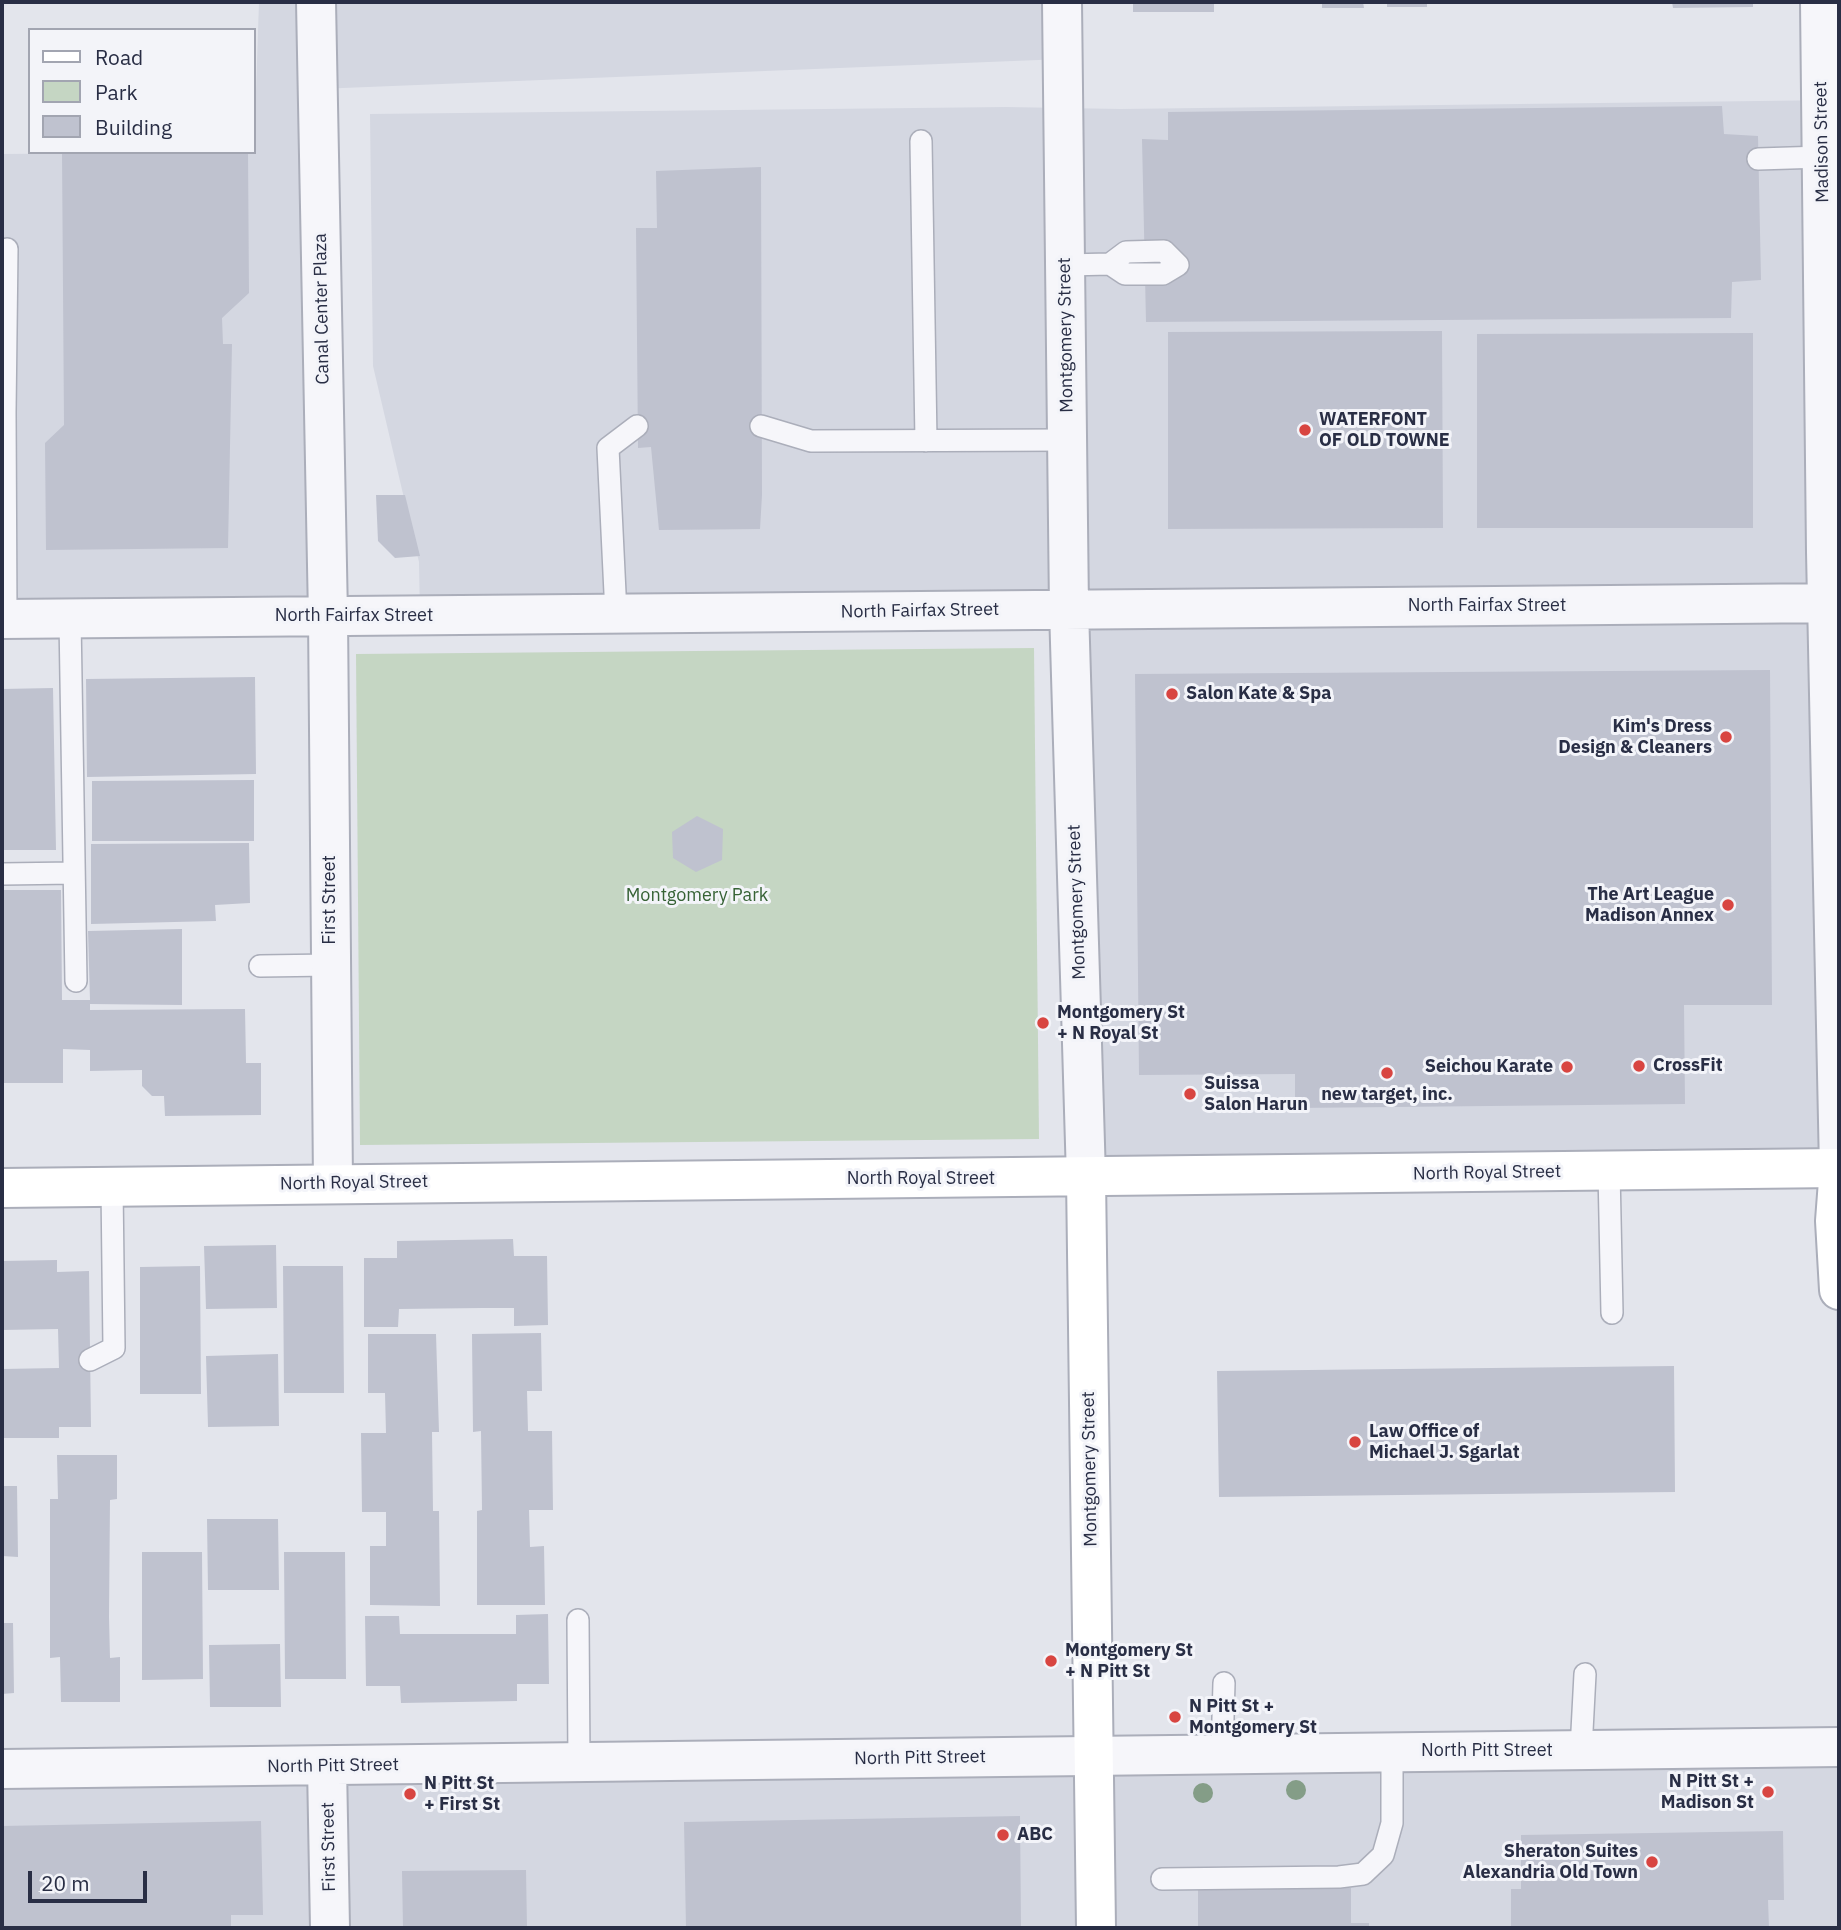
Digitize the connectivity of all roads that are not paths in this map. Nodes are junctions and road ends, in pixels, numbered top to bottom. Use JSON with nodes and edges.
{"nodes":[{"id":1,"x":316,"y":2,"type":"edge"},
{"id":2,"x":1062,"y":2,"type":"edge"},
{"id":3,"x":1821,"y":2,"type":"edge"},
{"id":4,"x":921,"y":141,"type":"dead end"},
{"id":5,"x":1822,"y":157,"type":"junction"},
{"id":6,"x":1758,"y":159,"type":"dead end"},
{"id":7,"x":6,"y":249,"type":"dead end"},
{"id":8,"x":1186,"y":264,"type":"dead end"},
{"id":9,"x":1066,"y":265,"type":"junction"},
{"id":10,"x":3,"y":412,"type":"edge"},
{"id":11,"x":637,"y":426,"type":"dead end"},
{"id":12,"x":761,"y":426,"type":"dead end"},
{"id":13,"x":1067,"y":440,"type":"junction"},
{"id":14,"x":926,"y":441,"type":"junction"},
{"id":15,"x":1833,"y":603,"type":"edge"},
{"id":16,"x":1069,"y":609,"type":"junction"},
{"id":17,"x":616,"y":614,"type":"junction"},
{"id":18,"x":328,"y":617,"type":"junction"},
{"id":19,"x":70,"y":619,"type":"junction"},
{"id":20,"x":4,"y":620,"type":"edge"},
{"id":21,"x":74,"y":873,"type":"junction"},
{"id":22,"x":2,"y":874,"type":"edge"},
{"id":23,"x":331,"y":965,"type":"junction"},
{"id":24,"x":260,"y":966,"type":"dead end"},
{"id":25,"x":76,"y":981,"type":"dead end"},
{"id":26,"x":1839,"y":1168,"type":"edge"},
{"id":27,"x":1609,"y":1171,"type":"junction"},
{"id":28,"x":1086,"y":1177,"type":"junction"},
{"id":29,"x":333,"y":1183,"type":"junction"},
{"id":30,"x":113,"y":1186,"type":"junction"},
{"id":31,"x":2,"y":1188,"type":"edge"},
{"id":32,"x":1839,"y":1290,"type":"edge"},
{"id":33,"x":1612,"y":1313,"type":"dead end"},
{"id":34,"x":90,"y":1360,"type":"dead end"},
{"id":35,"x":578,"y":1620,"type":"dead end"},
{"id":36,"x":1585,"y":1674,"type":"dead end"},
{"id":37,"x":1224,"y":1683,"type":"dead end"},
{"id":38,"x":1839,"y":1747,"type":"edge"},
{"id":39,"x":1581,"y":1750,"type":"junction"},
{"id":40,"x":1392,"y":1751,"type":"junction"},
{"id":41,"x":1222,"y":1753,"type":"junction"},
{"id":42,"x":1095,"y":1754,"type":"junction"},
{"id":43,"x":579,"y":1763,"type":"junction"},
{"id":44,"x":327,"y":1766,"type":"junction"},
{"id":45,"x":2,"y":1769,"type":"edge"},
{"id":46,"x":1162,"y":1878,"type":"dead end"},
{"id":47,"x":330,"y":1928,"type":"edge"},
{"id":48,"x":1096,"y":1928,"type":"edge"}],
"edges":[{"from":1,"to":18,"type":"street","name":"Canal Center Plaza"},
{"from":2,"to":9,"type":"street","name":"Montgomery Street"},
{"from":3,"to":5,"type":"street","name":"Madison Street"},
{"from":4,"to":14,"type":"lane"},
{"from":5,"to":6,"type":"lane"},
{"from":5,"to":15,"type":"street","name":"Madison Street"},
{"from":7,"to":10,"type":"lane"},
{"from":8,"to":9,"type":"lane"},
{"from":9,"to":13,"type":"street","name":"Montgomery Street"},
{"from":10,"to":20,"type":"lane"},
{"from":11,"to":17,"type":"lane"},
{"from":12,"to":14,"type":"lane"},
{"from":13,"to":14,"type":"lane"},
{"from":13,"to":16,"type":"street","name":"Montgomery Street"},
{"from":15,"to":16,"type":"street","name":"North Fairfax Street"},
{"from":15,"to":26,"type":"street","name":"Madison Street"},
{"from":16,"to":17,"type":"street","name":"North Fairfax Street"},
{"from":16,"to":28,"type":"street","name":"Montgomery Street"},
{"from":17,"to":18,"type":"street","name":"North Fairfax Street"},
{"from":18,"to":19,"type":"street","name":"North Fairfax Street"},
{"from":18,"to":23,"type":"street","name":"First Street"},
{"from":19,"to":20,"type":"street","name":"North Fairfax Street"},
{"from":19,"to":21,"type":"lane"},
{"from":21,"to":22,"type":"lane"},
{"from":21,"to":25,"type":"lane"},
{"from":23,"to":24,"type":"lane"},
{"from":23,"to":29,"type":"street","name":"First Street"},
{"from":26,"to":27,"type":"street","name":"North Royal Street"},
{"from":26,"to":32,"type":"street","name":"Madison Street"},
{"from":27,"to":28,"type":"street","name":"North Royal Street"},
{"from":27,"to":33,"type":"lane"},
{"from":28,"to":29,"type":"street","name":"North Royal Street"},
{"from":28,"to":42,"type":"street","name":"Montgomery Street"},
{"from":29,"to":30,"type":"street","name":"North Royal Street"},
{"from":30,"to":31,"type":"street","name":"North Royal Street"},
{"from":30,"to":34,"type":"lane"},
{"from":35,"to":43,"type":"lane"},
{"from":36,"to":39,"type":"lane"},
{"from":37,"to":41,"type":"lane"},
{"from":38,"to":39,"type":"street","name":"North Pitt Street"},
{"from":39,"to":40,"type":"street","name":"North Pitt Street"},
{"from":40,"to":41,"type":"street","name":"North Pitt Street"},
{"from":40,"to":46,"type":"lane"},
{"from":41,"to":42,"type":"street","name":"North Pitt Street"},
{"from":42,"to":43,"type":"street","name":"North Pitt Street"},
{"from":42,"to":48,"type":"street","name":"Montgomery Street"},
{"from":43,"to":44,"type":"street","name":"North Pitt Street"},
{"from":44,"to":45,"type":"street","name":"North Pitt Street"},
{"from":44,"to":47,"type":"street","name":"First Street"}]}
